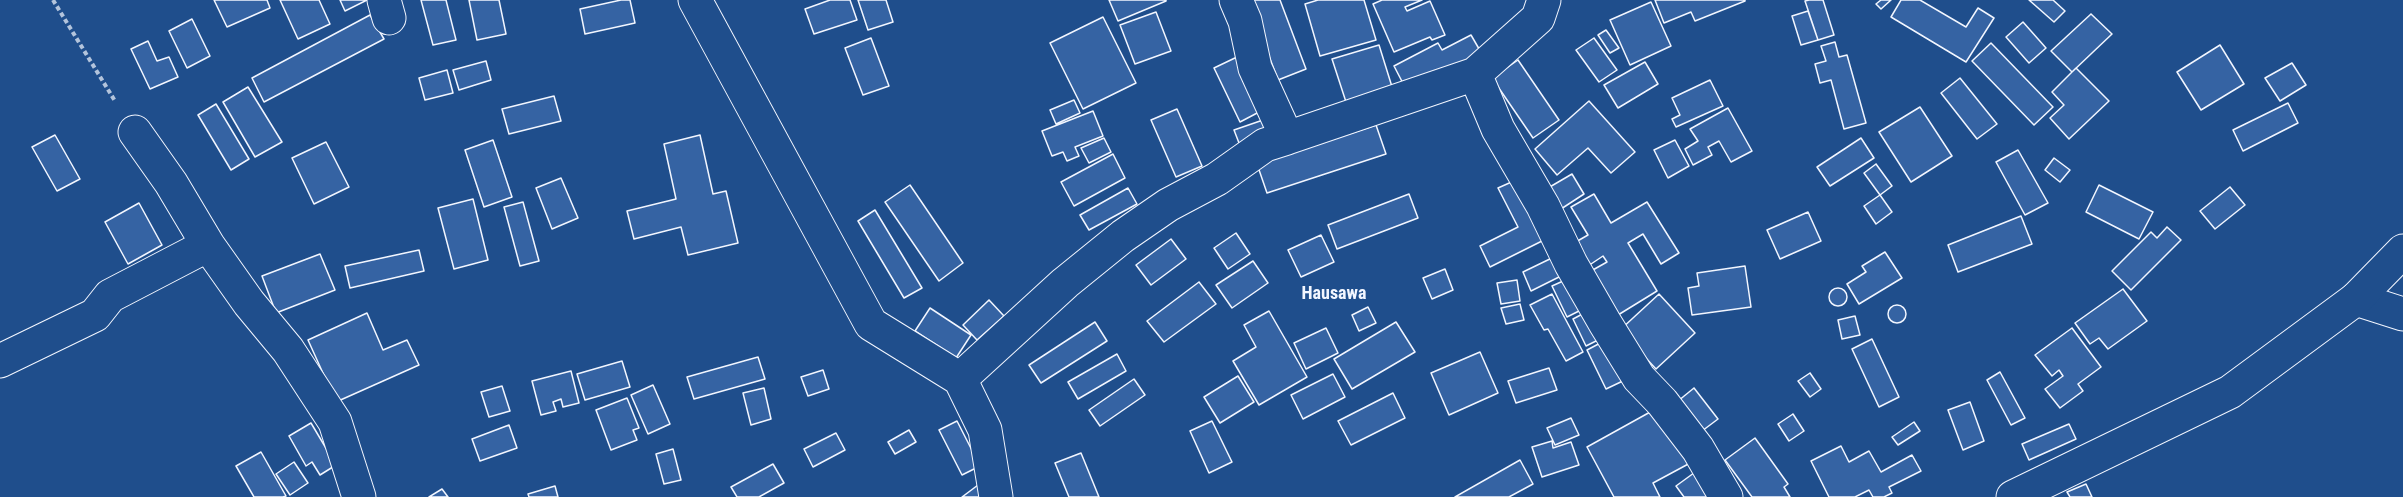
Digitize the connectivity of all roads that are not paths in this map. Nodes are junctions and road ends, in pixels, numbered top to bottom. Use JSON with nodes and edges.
{"nodes":[{"id":1,"x":695,"y":0,"type":"edge"},
{"id":2,"x":1236,"y":0,"type":"edge"},
{"id":3,"x":1544,"y":0,"type":"edge"},
{"id":4,"x":1475,"y":74,"type":"junction"},
{"id":5,"x":135,"y":132,"type":"road end"},
{"id":6,"x":1287,"y":138,"type":"junction"},
{"id":7,"x":208,"y":245,"type":"junction"},
{"id":8,"x":2403,"y":250,"type":"edge"},
{"id":9,"x":2356,"y":299,"type":"junction"},
{"id":10,"x":2403,"y":314,"type":"edge"},
{"id":11,"x":0,"y":361,"type":"edge"},
{"id":12,"x":960,"y":379,"type":"junction"},
{"id":13,"x":359,"y":497,"type":"edge"},
{"id":14,"x":996,"y":497,"type":"edge"},
{"id":15,"x":1726,"y":497,"type":"edge"},
{"id":16,"x":2013,"y":497,"type":"edge"}],
"edges":[{"from":1,"to":12,"type":"street"},
{"from":2,"to":6,"type":"street"},
{"from":3,"to":4,"type":"street"},
{"from":4,"to":6,"type":"street"},
{"from":4,"to":15,"type":"street"},
{"from":5,"to":7,"type":"street"},
{"from":6,"to":12,"type":"street"},
{"from":7,"to":11,"type":"street"},
{"from":7,"to":13,"type":"street"},
{"from":8,"to":9,"type":"street"},
{"from":9,"to":10,"type":"street"},
{"from":9,"to":16,"type":"street"},
{"from":12,"to":14,"type":"street"}]}
